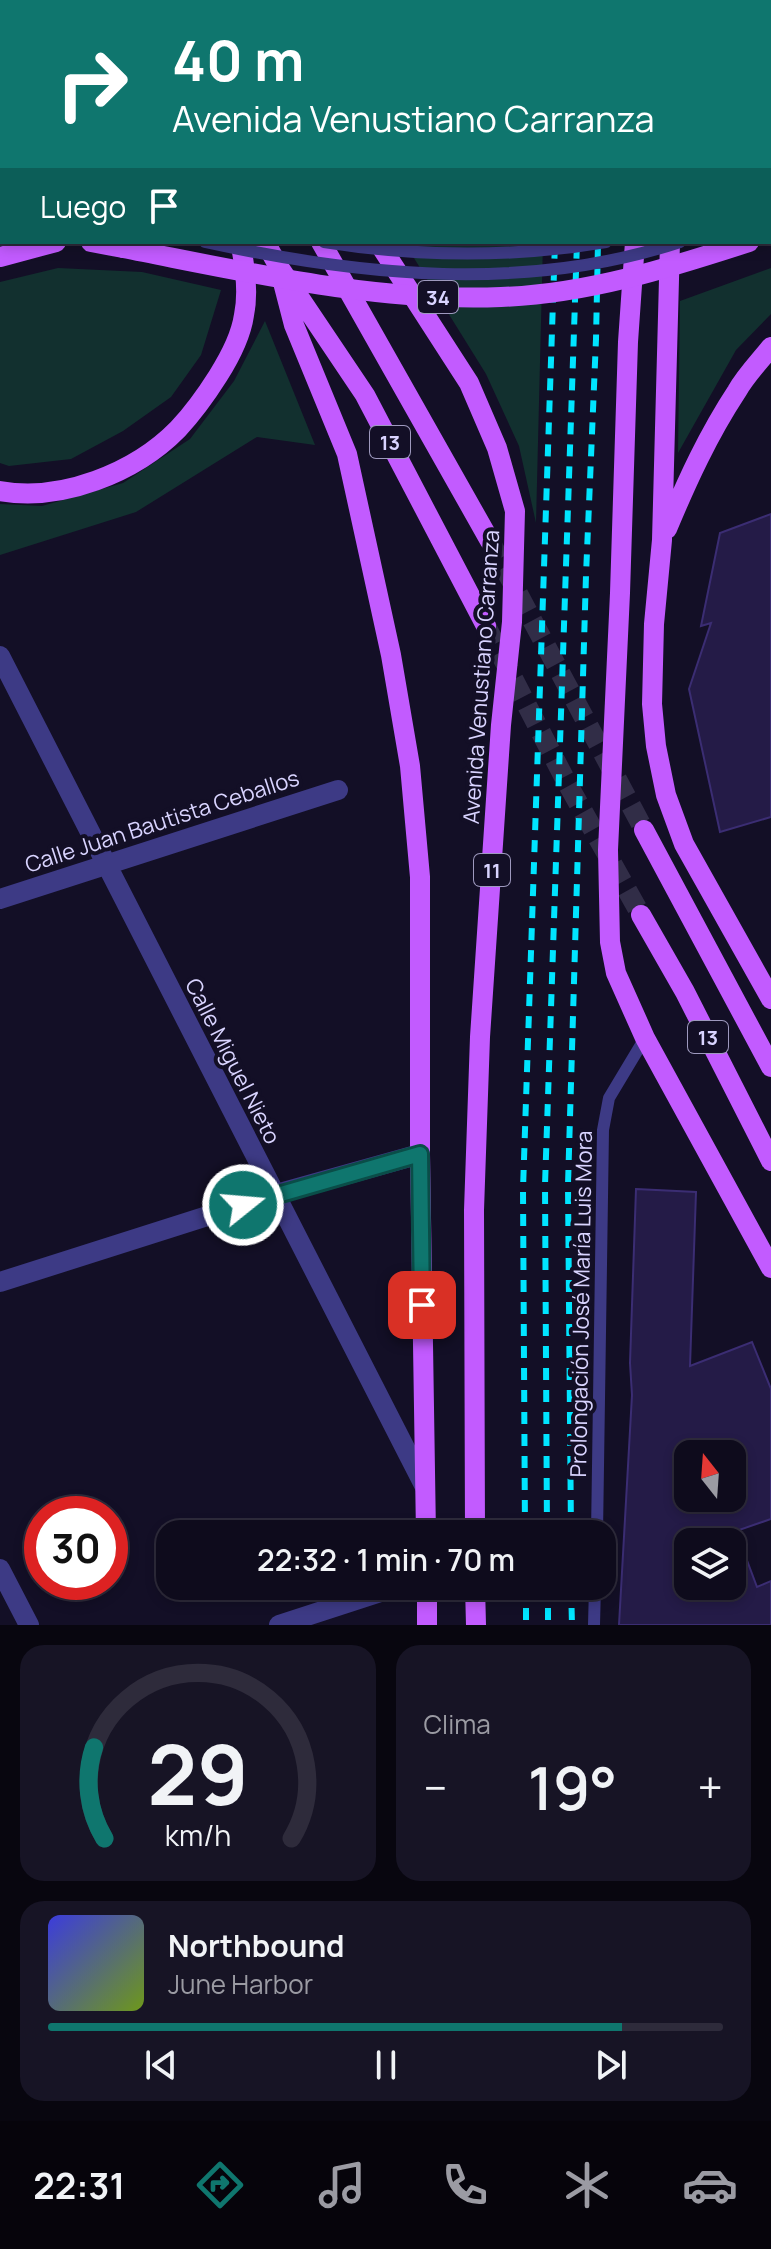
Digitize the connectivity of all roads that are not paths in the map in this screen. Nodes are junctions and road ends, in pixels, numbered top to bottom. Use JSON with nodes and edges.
{"nodes":[{"id":1,"x":49,"y":244,"type":"edge"},
{"id":2,"x":102,"y":244,"type":"edge"},
{"id":3,"x":215,"y":244,"type":"edge"},
{"id":4,"x":240,"y":244,"type":"edge"},
{"id":5,"x":266,"y":244,"type":"edge"},
{"id":6,"x":323,"y":244,"type":"edge"},
{"id":7,"x":338,"y":244,"type":"edge"},
{"id":8,"x":379,"y":244,"type":"edge"},
{"id":9,"x":593,"y":244,"type":"edge"},
{"id":10,"x":635,"y":244,"type":"edge"},
{"id":11,"x":670,"y":244,"type":"edge"},
{"id":12,"x":674,"y":244,"type":"edge"},
{"id":13,"x":743,"y":244,"type":"edge"},
{"id":14,"x":0,"y":257,"type":"edge"},
{"id":15,"x":279,"y":267,"type":"junction"},
{"id":16,"x":771,"y":347,"type":"edge"},
{"id":17,"x":0,"y":491,"type":"edge"},
{"id":18,"x":662,"y":540,"type":"junction"},
{"id":19,"x":490,"y":541,"type":"tunnel mouth"},
{"id":20,"x":486,"y":626,"type":"tunnel mouth"},
{"id":21,"x":0,"y":656,"type":"edge"},
{"id":22,"x":338,"y":790,"type":"dead end"},
{"id":23,"x":644,"y":830,"type":"tunnel mouth"},
{"id":24,"x":108,"y":864,"type":"junction"},
{"id":25,"x":0,"y":899,"type":"edge"},
{"id":26,"x":641,"y":915,"type":"tunnel mouth"},
{"id":27,"x":771,"y":999,"type":"edge"},
{"id":28,"x":645,"y":1038,"type":"junction"},
{"id":29,"x":771,"y":1067,"type":"edge"},
{"id":30,"x":420,"y":1154,"type":"junction"},
{"id":31,"x":771,"y":1161,"type":"edge"},
{"id":32,"x":273,"y":1195,"type":"junction"},
{"id":33,"x":771,"y":1268,"type":"edge"},
{"id":34,"x":0,"y":1282,"type":"edge"},
{"id":35,"x":425,"y":1487,"type":"junction"},
{"id":36,"x":426,"y":1520,"type":"edge"},
{"id":37,"x":475,"y":1520,"type":"edge"},
{"id":38,"x":597,"y":1520,"type":"edge"},
{"id":39,"x":0,"y":1569,"type":"edge"},
{"id":40,"x":356,"y":1600,"type":"edge"},
{"id":41,"x":427,"y":1600,"type":"edge"},
{"id":42,"x":475,"y":1600,"type":"edge"},
{"id":43,"x":595,"y":1600,"type":"edge"},
{"id":44,"x":29,"y":1625,"type":"edge"},
{"id":45,"x":279,"y":1625,"type":"edge"},
{"id":46,"x":427,"y":1625,"type":"edge"},
{"id":47,"x":476,"y":1625,"type":"edge"},
{"id":48,"x":594,"y":1625,"type":"edge"}],
"edges":[{"from":1,"to":14,"type":"main road"},
{"from":2,"to":13,"type":"main road","number":"34","bridge":true},
{"from":3,"to":12,"type":"lane","bridge":true},
{"from":4,"to":17,"type":"main road"},
{"from":5,"to":15,"type":"main road","number":"13"},
{"from":6,"to":19,"type":"main road","number":"13"},
{"from":7,"to":9,"type":"lane","bridge":true},
{"from":8,"to":37,"type":"main road","name":"Avenida Venustiano Carranza","number":"11"},
{"from":10,"to":28,"type":"main road"},
{"from":11,"to":18,"type":"main road"},
{"from":15,"to":20,"type":"main road","number":"13"},
{"from":15,"to":30,"type":"main road"},
{"from":16,"to":18,"type":"main road"},
{"from":18,"to":27,"type":"main road"},
{"from":21,"to":24,"type":"street","name":"Calle Miguel Nieto"},
{"from":22,"to":24,"type":"street","name":"Calle Juan Bautista Ceballos"},
{"from":23,"to":29,"type":"main road","number":"13"},
{"from":24,"to":25,"type":"street","name":"Calle Juan Bautista Ceballos"},
{"from":24,"to":32,"type":"street","name":"Calle Miguel Nieto"},
{"from":26,"to":31,"type":"main road","number":"13"},
{"from":28,"to":33,"type":"main road"},
{"from":28,"to":38,"type":"lane","name":"Prolongación José María Luis Mora"},
{"from":30,"to":32,"type":"street"},
{"from":30,"to":35,"type":"main road"},
{"from":32,"to":34,"type":"street"},
{"from":32,"to":35,"type":"street","name":"Calle Miguel Nieto"},
{"from":35,"to":36,"type":"main road"},
{"from":39,"to":44,"type":"street"},
{"from":40,"to":45,"type":"street"},
{"from":41,"to":46,"type":"main road"},
{"from":42,"to":47,"type":"main road"},
{"from":43,"to":48,"type":"lane"}]}
